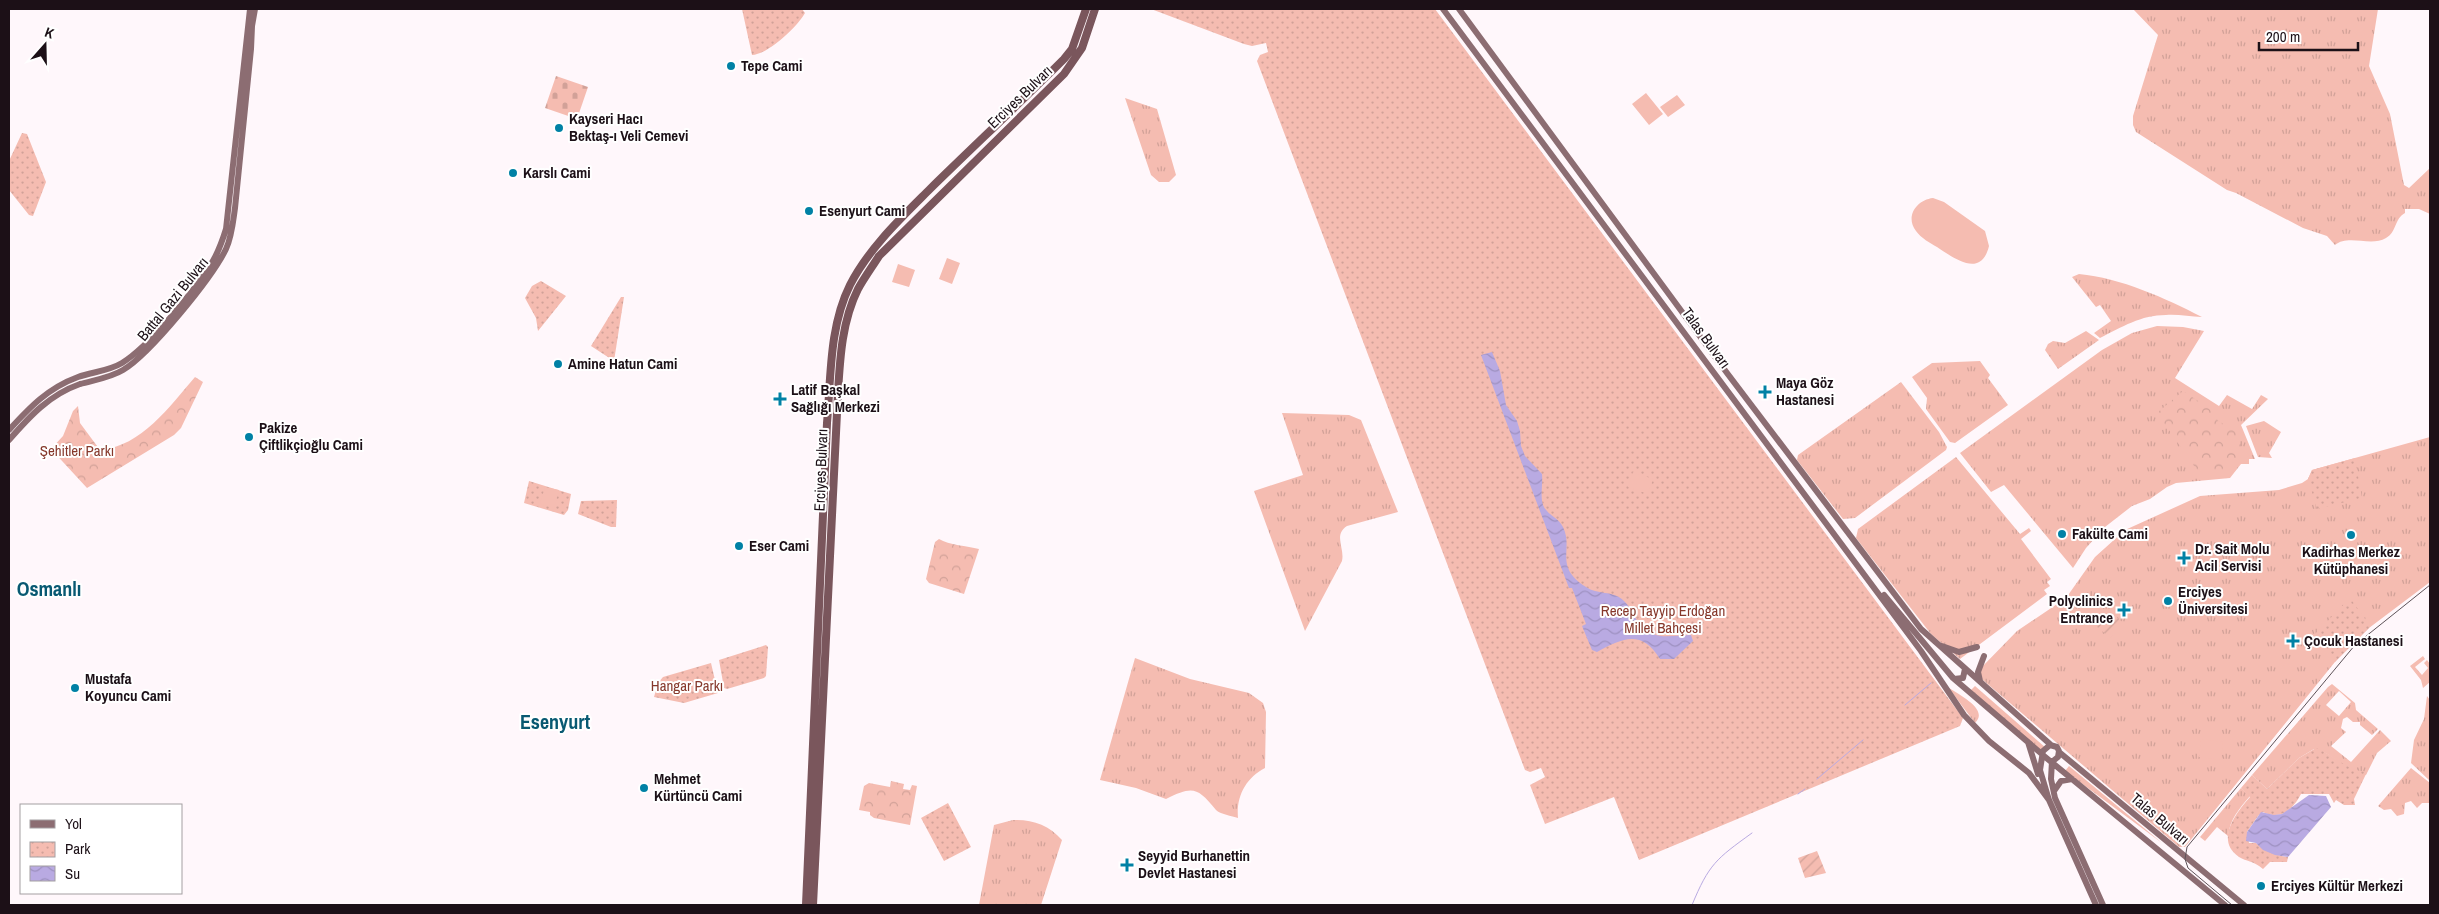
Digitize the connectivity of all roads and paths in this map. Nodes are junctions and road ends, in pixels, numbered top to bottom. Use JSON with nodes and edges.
{"nodes":[{"id":1,"x":250,"y":9,"type":"edge"},
{"id":2,"x":255,"y":9,"type":"edge"},
{"id":3,"x":1086,"y":9,"type":"edge"},
{"id":4,"x":1095,"y":9,"type":"edge"},
{"id":5,"x":1443,"y":9,"type":"edge"},
{"id":6,"x":1447,"y":9,"type":"edge"},
{"id":7,"x":1460,"y":9,"type":"edge"},
{"id":8,"x":9,"y":430,"type":"edge"},
{"id":9,"x":9,"y":440,"type":"edge"},
{"id":10,"x":1936,"y":643,"type":"junction"},
{"id":11,"x":1977,"y":647,"type":"dead end"},
{"id":12,"x":1984,"y":656,"type":"dead end"},
{"id":13,"x":1959,"y":664,"type":"junction"},
{"id":14,"x":1965,"y":669,"type":"junction"},
{"id":15,"x":1953,"y":678,"type":"junction"},
{"id":16,"x":1980,"y":682,"type":"junction"},
{"id":17,"x":2028,"y":742,"type":"junction"},
{"id":18,"x":2051,"y":745,"type":"junction"},
{"id":19,"x":2059,"y":752,"type":"junction"},
{"id":20,"x":2043,"y":755,"type":"junction"},
{"id":21,"x":2052,"y":761,"type":"junction"},
{"id":22,"x":2073,"y":779,"type":"junction"},
{"id":23,"x":2046,"y":788,"type":"junction"},
{"id":24,"x":2053,"y":792,"type":"junction"},
{"id":25,"x":2049,"y":800,"type":"junction"},
{"id":26,"x":805,"y":905,"type":"edge"},
{"id":27,"x":815,"y":905,"type":"edge"},
{"id":28,"x":2096,"y":905,"type":"edge"},
{"id":29,"x":2103,"y":905,"type":"edge"},
{"id":30,"x":2224,"y":905,"type":"edge"},
{"id":31,"x":2244,"y":905,"type":"edge"}],
"edges":[{"from":1,"to":8,"type":"main road","name":"Battal Gazi Bulvarı"},
{"from":2,"to":9,"type":"main road","name":"Battal Gazi Bulvarı"},
{"from":3,"to":26,"type":"highway","name":"Erciyes Bulvarı"},
{"from":4,"to":27,"type":"highway","name":"Erciyes Bulvarı"},
{"from":5,"to":25,"type":"main road"},
{"from":6,"to":15,"type":"main road","name":"Talas Bulvarı"},
{"from":7,"to":10,"type":"main road","name":"Talas Bulvarı"},
{"from":10,"to":11,"type":"main road"},
{"from":10,"to":13,"type":"main road","name":"Talas Bulvarı"},
{"from":12,"to":16,"type":"main road"},
{"from":13,"to":14,"type":"main road"},
{"from":13,"to":15,"type":"main road"},
{"from":14,"to":15,"type":"main road"},
{"from":14,"to":16,"type":"main road"},
{"from":15,"to":17,"type":"main road","name":"Talas Bulvarı"},
{"from":16,"to":18,"type":"main road"},
{"from":17,"to":20,"type":"main road","name":"Talas Bulvarı"},
{"from":17,"to":23,"type":"main road"},
{"from":18,"to":19,"type":"main road"},
{"from":18,"to":20,"type":"main road"},
{"from":19,"to":21,"type":"main road"},
{"from":19,"to":31,"type":"main road","name":"Talas Bulvarı"},
{"from":20,"to":21,"type":"main road"},
{"from":20,"to":23,"type":"main road"},
{"from":21,"to":22,"type":"main road","name":"Talas Bulvarı"},
{"from":21,"to":24,"type":"main road"},
{"from":22,"to":24,"type":"main road"},
{"from":22,"to":30,"type":"main road","name":"Talas Bulvarı"},
{"from":23,"to":25,"type":"main road"},
{"from":24,"to":29,"type":"main road"},
{"from":25,"to":28,"type":"main road"}]}
